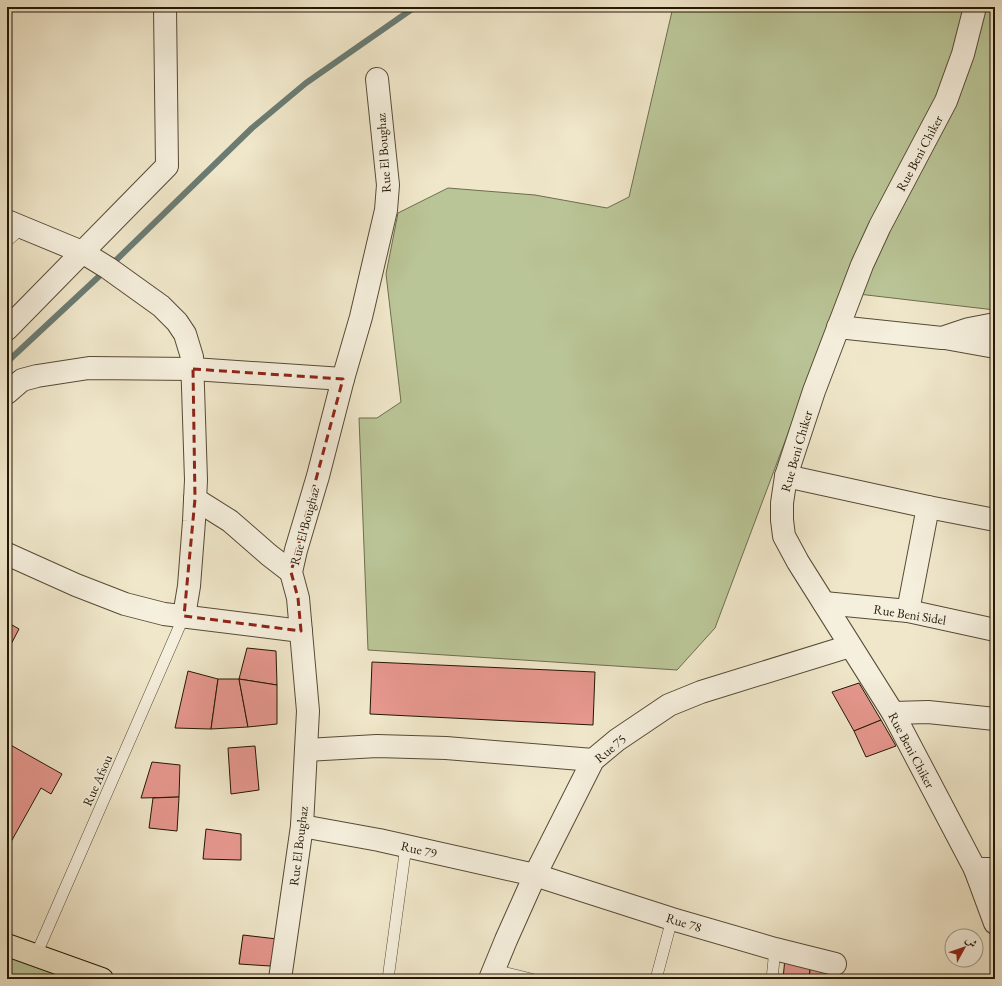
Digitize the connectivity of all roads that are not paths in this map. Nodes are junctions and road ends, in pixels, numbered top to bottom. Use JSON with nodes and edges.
{"nodes":[{"id":1,"x":165,"y":7,"type":"edge"},
{"id":2,"x":975,"y":7,"type":"edge"},
{"id":3,"x":377,"y":79,"type":"dead end"},
{"id":4,"x":12,"y":230,"type":"edge"},
{"id":5,"x":82,"y":252,"type":"junction"},
{"id":6,"x":995,"y":324,"type":"edge"},
{"id":7,"x":838,"y":327,"type":"junction"},
{"id":8,"x":7,"y":329,"type":"edge"},
{"id":9,"x":942,"y":338,"type":"junction"},
{"id":10,"x":995,"y":347,"type":"edge"},
{"id":11,"x":193,"y":369,"type":"junction"},
{"id":12,"x":342,"y":379,"type":"junction"},
{"id":13,"x":7,"y":392,"type":"edge"},
{"id":14,"x":786,"y":476,"type":"junction"},
{"id":15,"x":195,"y":499,"type":"junction"},
{"id":16,"x":928,"y":507,"type":"junction"},
{"id":17,"x":995,"y":520,"type":"edge"},
{"id":18,"x":7,"y":554,"type":"edge"},
{"id":19,"x":291,"y":572,"type":"junction"},
{"id":20,"x":824,"y":603,"type":"junction"},
{"id":21,"x":908,"y":611,"type":"junction"},
{"id":22,"x":184,"y":616,"type":"junction"},
{"id":23,"x":995,"y":630,"type":"edge"},
{"id":24,"x":301,"y":631,"type":"junction"},
{"id":25,"x":850,"y":646,"type":"junction"},
{"id":26,"x":893,"y":712,"type":"junction"},
{"id":27,"x":995,"y":719,"type":"edge"},
{"id":28,"x":306,"y":750,"type":"junction"},
{"id":29,"x":593,"y":760,"type":"junction"},
{"id":30,"x":302,"y":826,"type":"junction"},
{"id":31,"x":406,"y":846,"type":"junction"},
{"id":32,"x":985,"y":869,"type":"edge"},
{"id":33,"x":535,"y":875,"type":"junction"},
{"id":34,"x":672,"y":919,"type":"junction"},
{"id":35,"x":995,"y":923,"type":"edge"},
{"id":36,"x":7,"y":945,"type":"edge"},
{"id":37,"x":775,"y":949,"type":"junction"},
{"id":38,"x":36,"y":955,"type":"junction"},
{"id":39,"x":835,"y":964,"type":"dead end"},
{"id":40,"x":492,"y":975,"type":"edge"},
{"id":41,"x":102,"y":979,"type":"edge"},
{"id":42,"x":280,"y":979,"type":"edge"},
{"id":43,"x":388,"y":979,"type":"edge"},
{"id":44,"x":531,"y":979,"type":"edge"},
{"id":45,"x":656,"y":979,"type":"edge"},
{"id":46,"x":772,"y":979,"type":"edge"}],
"edges":[{"from":1,"to":5,"type":"street"},
{"from":2,"to":7,"type":"street","name":"Rue Beni Chiker"},
{"from":3,"to":12,"type":"street","name":"Rue El Boughaz"},
{"from":4,"to":5,"type":"street"},
{"from":5,"to":8,"type":"street"},
{"from":5,"to":11,"type":"street"},
{"from":6,"to":9,"type":"street"},
{"from":7,"to":9,"type":"street"},
{"from":7,"to":14,"type":"street","name":"Rue Beni Chiker"},
{"from":9,"to":10,"type":"street"},
{"from":11,"to":12,"type":"street"},
{"from":11,"to":13,"type":"street"},
{"from":11,"to":15,"type":"street"},
{"from":12,"to":19,"type":"street","name":"Rue El Boughaz"},
{"from":14,"to":16,"type":"street"},
{"from":14,"to":20,"type":"street","name":"Rue Beni Chiker"},
{"from":15,"to":19,"type":"street"},
{"from":15,"to":22,"type":"street"},
{"from":16,"to":17,"type":"street"},
{"from":16,"to":21,"type":"street"},
{"from":18,"to":22,"type":"street"},
{"from":19,"to":24,"type":"street","name":"Rue El Boughaz"},
{"from":20,"to":21,"type":"street","name":"Rue Beni Sidel"},
{"from":20,"to":25,"type":"street","name":"Rue Beni Chiker"},
{"from":21,"to":23,"type":"street","name":"Rue Beni Sidel"},
{"from":22,"to":24,"type":"street"},
{"from":22,"to":38,"type":"lane","name":"Rue Afsou"},
{"from":24,"to":28,"type":"street","name":"Rue El Boughaz"},
{"from":25,"to":26,"type":"street","name":"Rue Beni Chiker"},
{"from":25,"to":29,"type":"street","name":"Rue 75"},
{"from":26,"to":27,"type":"street"},
{"from":26,"to":32,"type":"street","name":"Rue Beni Chiker"},
{"from":28,"to":29,"type":"street"},
{"from":28,"to":30,"type":"street","name":"Rue El Boughaz"},
{"from":29,"to":33,"type":"street","name":"Rue 75"},
{"from":30,"to":31,"type":"street","name":"Rue 79"},
{"from":30,"to":42,"type":"street","name":"Rue El Boughaz"},
{"from":31,"to":33,"type":"street","name":"Rue 79"},
{"from":31,"to":43,"type":"lane"},
{"from":32,"to":35,"type":"street","name":"Rue Beni Chiker"},
{"from":33,"to":34,"type":"street","name":"Rue 78"},
{"from":33,"to":40,"type":"street","name":"Rue 75"},
{"from":34,"to":37,"type":"street","name":"Rue 78"},
{"from":34,"to":45,"type":"lane"},
{"from":36,"to":38,"type":"main road"},
{"from":37,"to":39,"type":"street","name":"Rue 78"},
{"from":37,"to":46,"type":"lane"},
{"from":38,"to":41,"type":"main road"},
{"from":40,"to":44,"type":"lane"}]}
